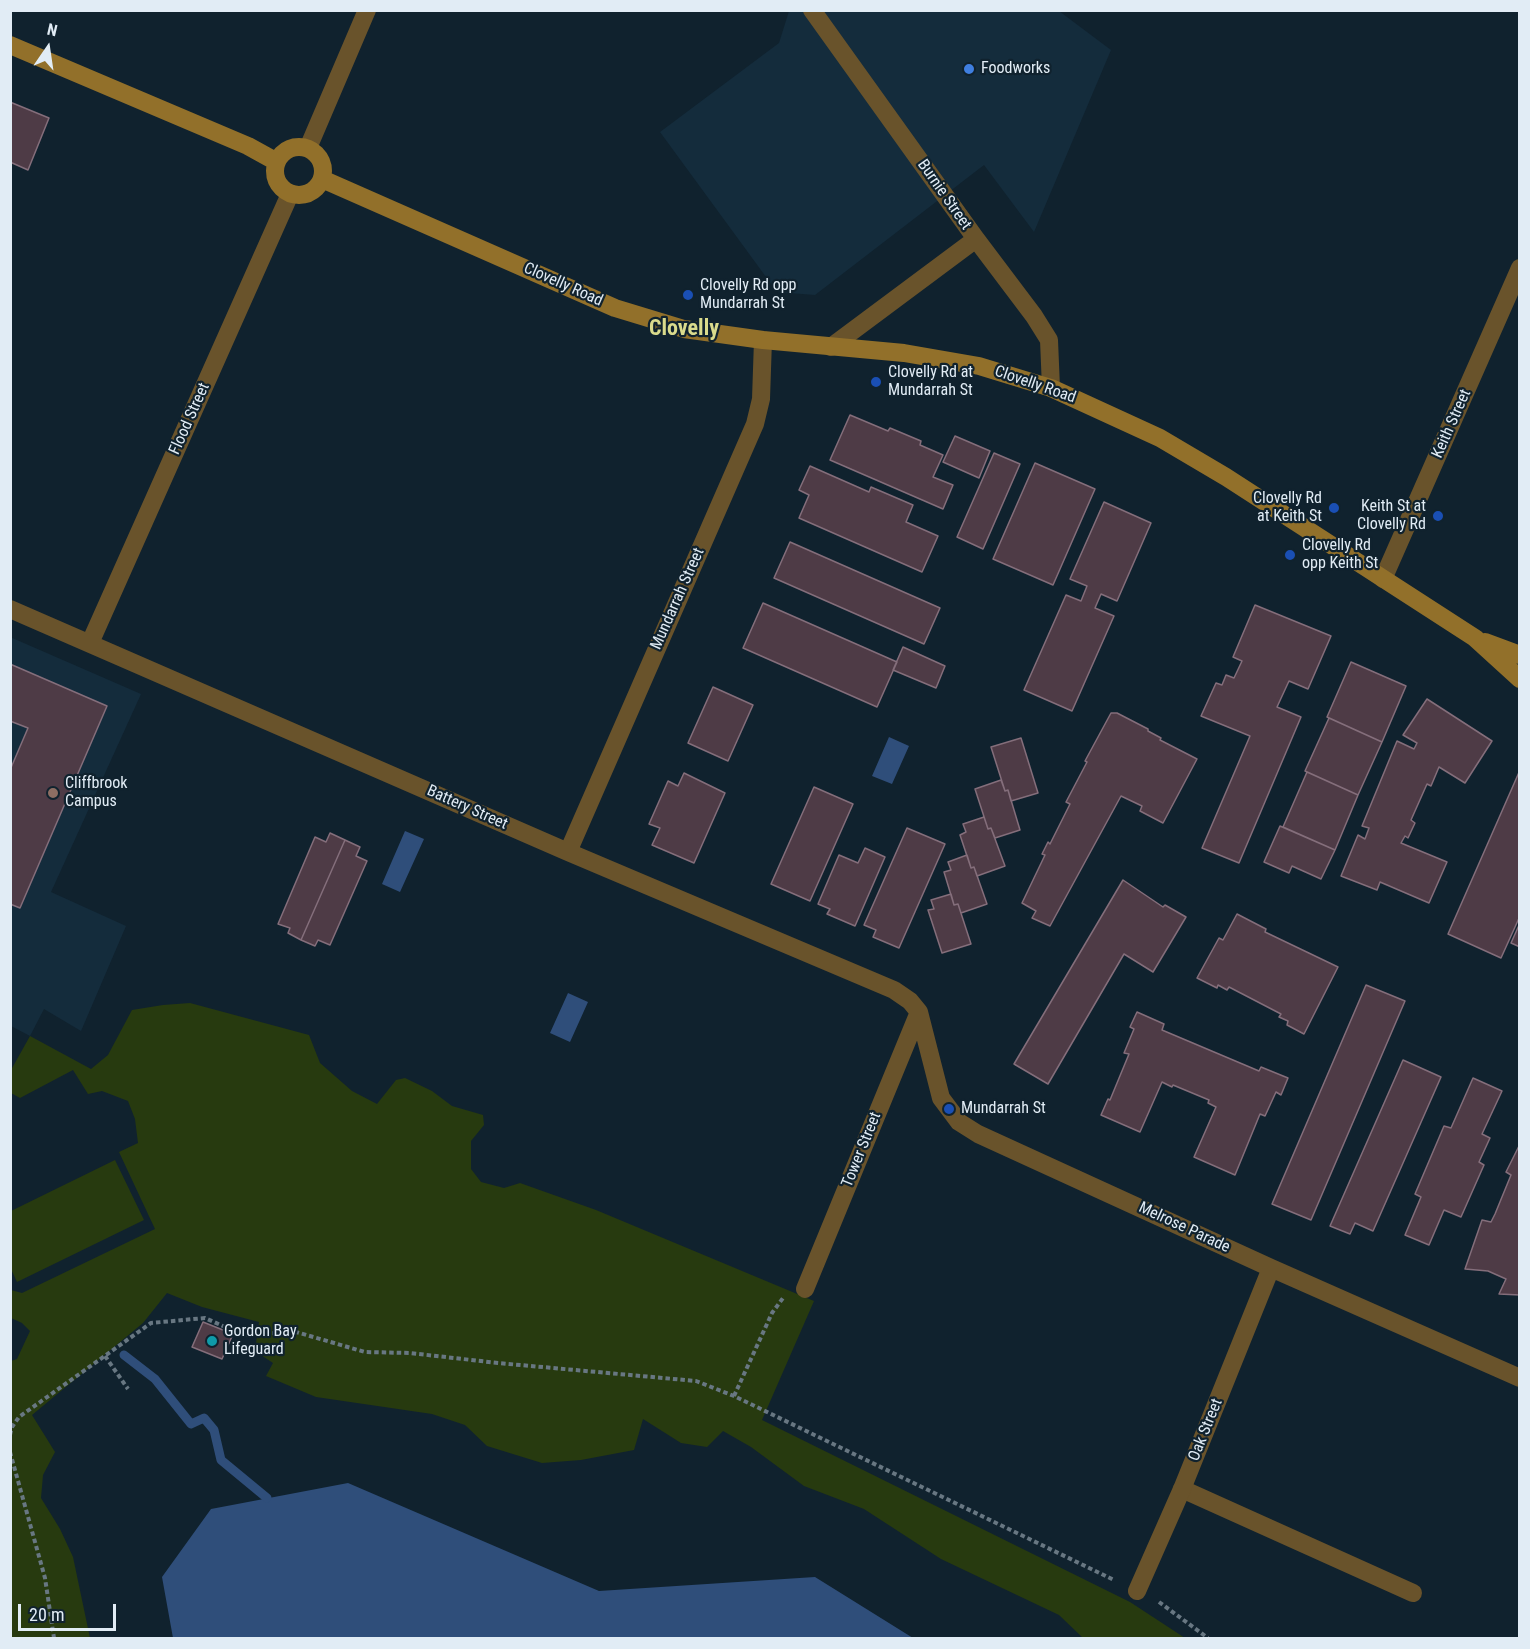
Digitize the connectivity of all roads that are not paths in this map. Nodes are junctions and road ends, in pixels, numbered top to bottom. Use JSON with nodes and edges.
{"nodes":[{"id":1,"x":367,"y":10,"type":"edge"},
{"id":2,"x":820,"y":14,"type":"edge"},
{"id":3,"x":10,"y":45,"type":"edge"},
{"id":4,"x":308,"y":148,"type":"junction"},
{"id":5,"x":277,"y":162,"type":"junction"},
{"id":6,"x":322,"y":179,"type":"junction"},
{"id":7,"x":290,"y":194,"type":"junction"},
{"id":8,"x":976,"y":239,"type":"junction"},
{"id":9,"x":1520,"y":268,"type":"edge"},
{"id":10,"x":763,"y":340,"type":"junction"},
{"id":11,"x":831,"y":347,"type":"junction"},
{"id":12,"x":1051,"y":388,"type":"junction"},
{"id":13,"x":1383,"y":579,"type":"junction"},
{"id":14,"x":10,"y":609,"type":"edge"},
{"id":15,"x":1475,"y":638,"type":"junction"},
{"id":16,"x":90,"y":643,"type":"junction"},
{"id":17,"x":1520,"y":655,"type":"edge"},
{"id":18,"x":1520,"y":679,"type":"edge"},
{"id":19,"x":568,"y":852,"type":"junction"},
{"id":20,"x":919,"y":1012,"type":"junction"},
{"id":21,"x":1271,"y":1268,"type":"junction"},
{"id":22,"x":805,"y":1289,"type":"dead end"},
{"id":23,"x":1520,"y":1378,"type":"edge"},
{"id":24,"x":1182,"y":1489,"type":"junction"},
{"id":25,"x":1137,"y":1591,"type":"road end"},
{"id":26,"x":1413,"y":1593,"type":"dead end"}],
"edges":[{"from":1,"to":4,"type":"street"},
{"from":2,"to":8,"type":"street","name":"Burnie Street"},
{"from":3,"to":5,"type":"street"},
{"from":4,"to":5,"type":"street"},
{"from":4,"to":6,"type":"street"},
{"from":5,"to":7,"type":"street"},
{"from":6,"to":7,"type":"street"},
{"from":6,"to":10,"type":"street","name":"Clovelly Road"},
{"from":7,"to":16,"type":"street","name":"Flood Street"},
{"from":8,"to":11,"type":"street"},
{"from":8,"to":12,"type":"street","name":"Burnie Street"},
{"from":9,"to":13,"type":"street","name":"Keith Street"},
{"from":10,"to":11,"type":"street","name":"Clovelly Road"},
{"from":10,"to":19,"type":"street","name":"Mundarrah Street"},
{"from":11,"to":12,"type":"street","name":"Clovelly Road"},
{"from":12,"to":13,"type":"street","name":"Clovelly Road"},
{"from":13,"to":15,"type":"street","name":"Clovelly Road"},
{"from":14,"to":16,"type":"street","name":"Battery Street"},
{"from":15,"to":17,"type":"street"},
{"from":15,"to":18,"type":"street","name":"Clovelly Road"},
{"from":16,"to":19,"type":"street","name":"Battery Street"},
{"from":19,"to":20,"type":"street","name":"Battery Street"},
{"from":20,"to":21,"type":"street","name":"Melrose Parade"},
{"from":20,"to":22,"type":"street","name":"Tower Street"},
{"from":21,"to":23,"type":"street","name":"Melrose Parade"},
{"from":21,"to":24,"type":"street","name":"Oak Street"},
{"from":24,"to":25,"type":"street","name":"Oak Street"},
{"from":24,"to":26,"type":"street"}]}
